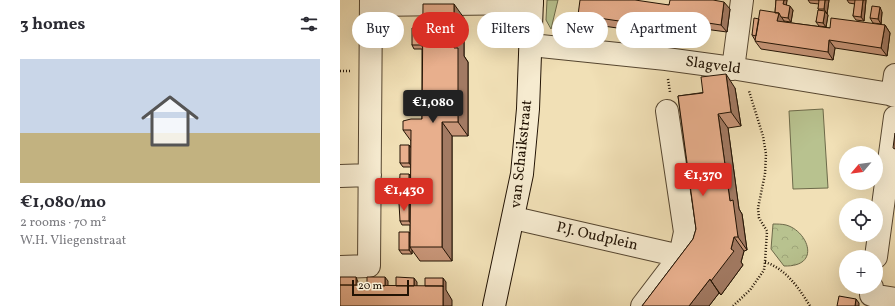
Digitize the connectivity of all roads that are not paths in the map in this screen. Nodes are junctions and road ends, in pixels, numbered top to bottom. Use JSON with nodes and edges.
{"nodes":[{"id":1,"x":742,"y":0,"type":"edge"},
{"id":2,"x":371,"y":2,"type":"edge"},
{"id":3,"x":532,"y":2,"type":"edge"},
{"id":4,"x":532,"y":12,"type":"edge"},
{"id":5,"x":544,"y":46,"type":"edge"},
{"id":6,"x":531,"y":48,"type":"edge"},
{"id":7,"x":741,"y":70,"type":"junction"},
{"id":8,"x":894,"y":88,"type":"edge"},
{"id":9,"x":667,"y":111,"type":"road end"},
{"id":10,"x":895,"y":117,"type":"edge"},
{"id":11,"x":370,"y":175,"type":"junction"},
{"id":12,"x":340,"y":176,"type":"edge"},
{"id":13,"x":889,"y":200,"type":"edge"},
{"id":14,"x":514,"y":218,"type":"junction"},
{"id":15,"x":878,"y":250,"type":"edge"},
{"id":16,"x":680,"y":256,"type":"junction"},
{"id":17,"x":340,"y":267,"type":"edge"},
{"id":18,"x":870,"y":294,"type":"edge"},
{"id":19,"x":895,"y":299,"type":"edge"},
{"id":20,"x":494,"y":306,"type":"edge"},
{"id":21,"x":642,"y":306,"type":"edge"}],
"edges":[{"from":1,"to":7,"type":"street"},
{"from":2,"to":3,"type":"street"},
{"from":2,"to":11,"type":"street"},
{"from":3,"to":4,"type":"street","name":"van Schaikstraat"},
{"from":5,"to":7,"type":"street","name":"Slagveld"},
{"from":6,"to":14,"type":"street","name":"van Schaikstraat"},
{"from":7,"to":8,"type":"street","name":"Slagveld"},
{"from":9,"to":16,"type":"street"},
{"from":10,"to":13,"type":"street"},
{"from":11,"to":12,"type":"street"},
{"from":11,"to":17,"type":"street"},
{"from":13,"to":15,"type":"street"},
{"from":14,"to":16,"type":"street","name":"P.J. Oudplein"},
{"from":14,"to":20,"type":"street","name":"van Schaikstraat"},
{"from":16,"to":21,"type":"street"},
{"from":18,"to":19,"type":"street"}]}
